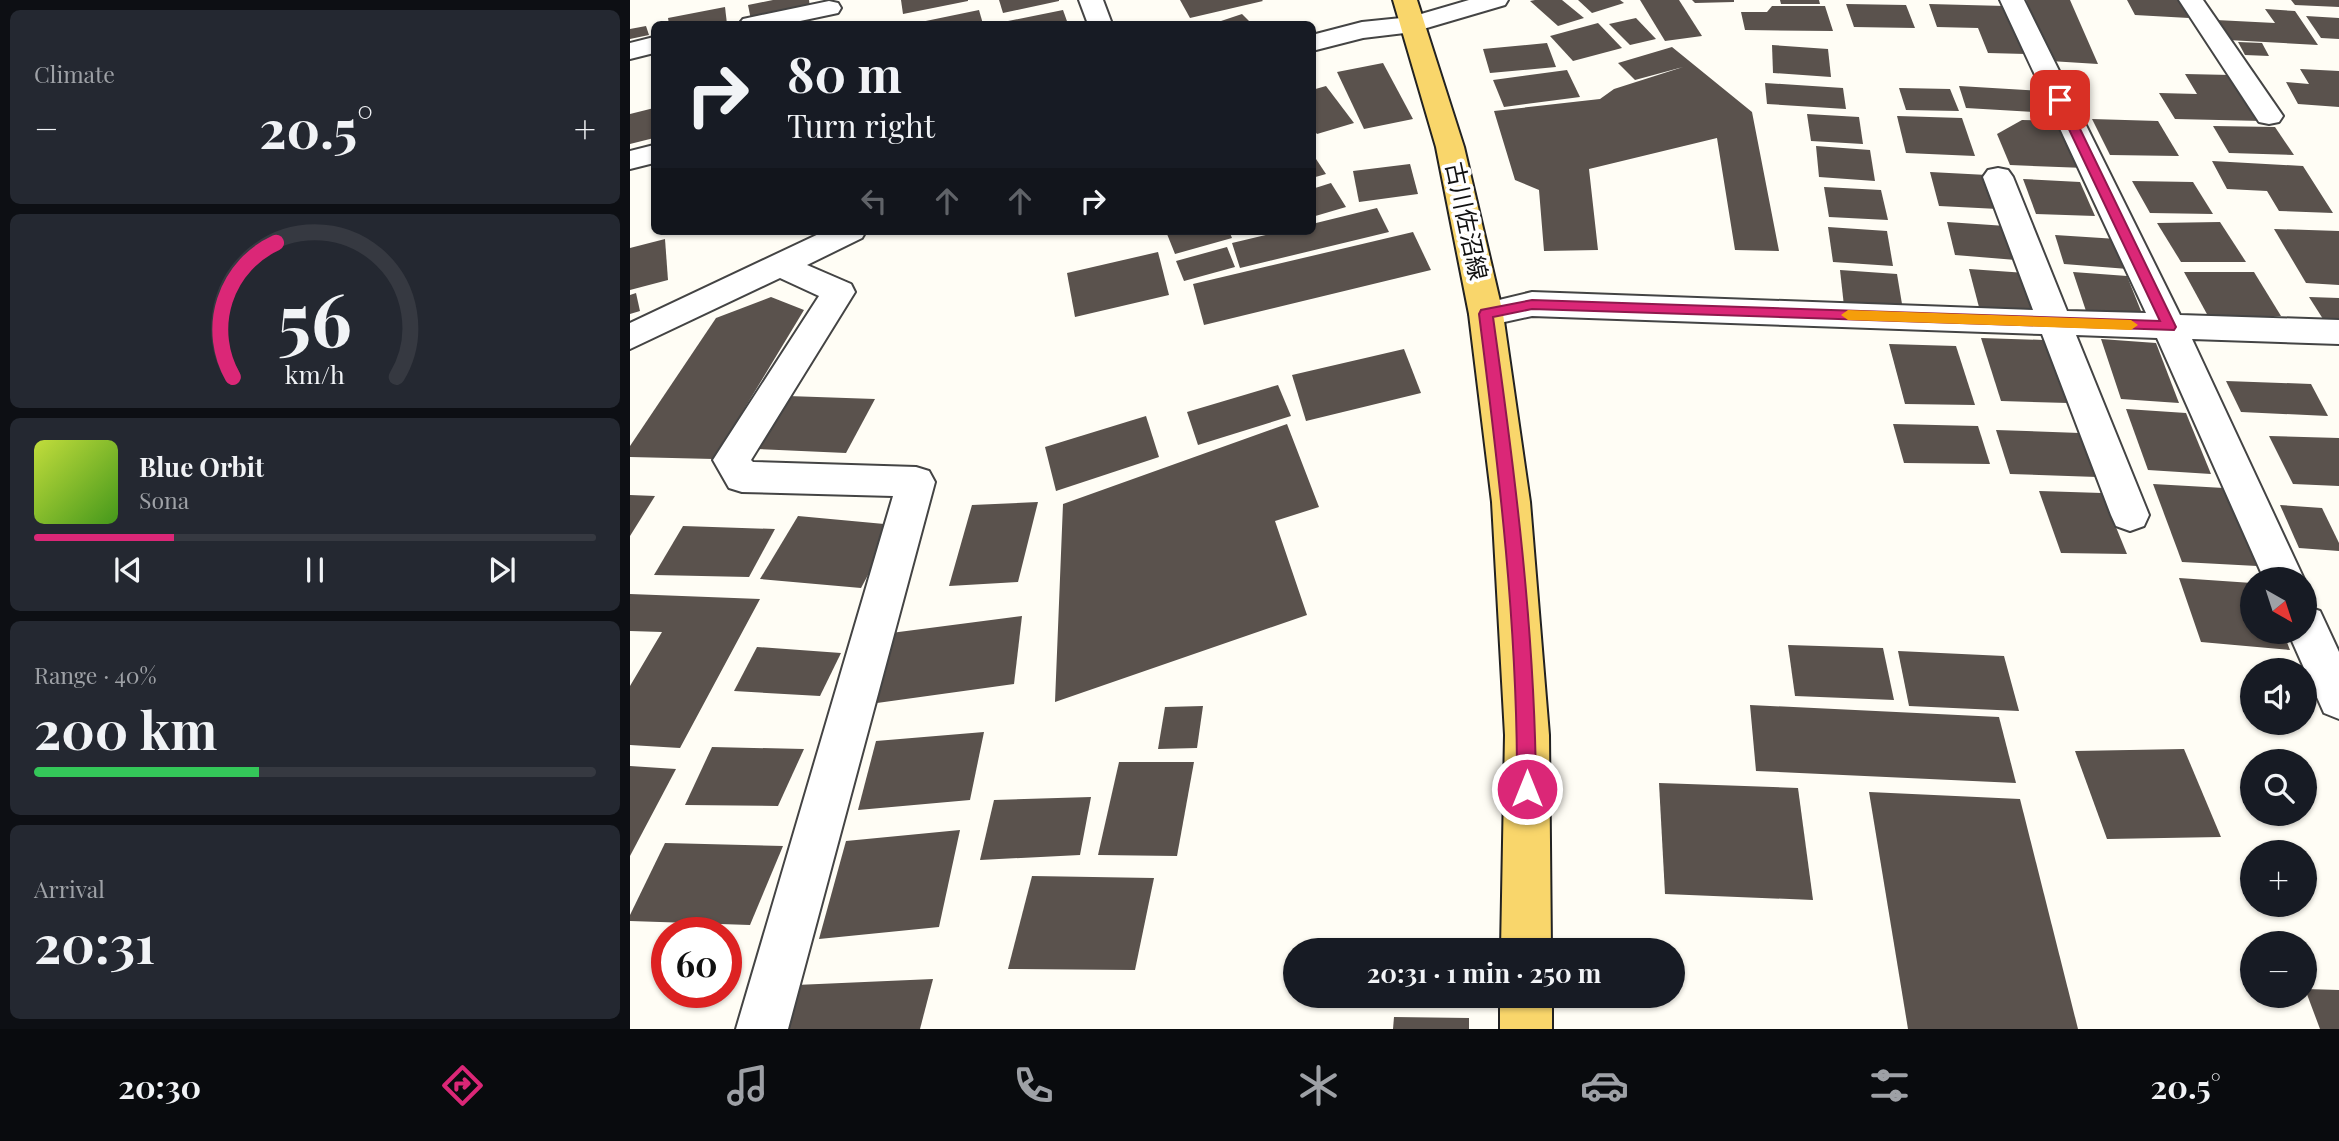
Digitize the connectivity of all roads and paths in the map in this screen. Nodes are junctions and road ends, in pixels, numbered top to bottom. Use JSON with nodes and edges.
{"nodes":[{"id":1,"x":1091,"y":0,"type":"edge"},
{"id":2,"x":1496,"y":0,"type":"edge"},
{"id":3,"x":2012,"y":0,"type":"edge"},
{"id":4,"x":2191,"y":0,"type":"edge"},
{"id":5,"x":829,"y":11,"type":"edge"},
{"id":6,"x":1409,"y":12,"type":"edge"},
{"id":7,"x":770,"y":21,"type":"edge"},
{"id":8,"x":1099,"y":21,"type":"edge"},
{"id":9,"x":1316,"y":42,"type":"edge"},
{"id":10,"x":651,"y":46,"type":"edge"},
{"id":11,"x":630,"y":51,"type":"edge"},
{"id":12,"x":2269,"y":116,"type":"dead end"},
{"id":13,"x":651,"y":156,"type":"edge"},
{"id":14,"x":630,"y":160,"type":"edge"},
{"id":15,"x":1998,"y":177,"type":"dead end"},
{"id":16,"x":843,"y":235,"type":"edge"},
{"id":17,"x":779,"y":265,"type":"junction"},
{"id":18,"x":1486,"y":314,"type":"junction"},
{"id":19,"x":2054,"y":323,"type":"junction"},
{"id":20,"x":2169,"y":327,"type":"junction"},
{"id":21,"x":2339,"y":332,"type":"edge"},
{"id":22,"x":630,"y":337,"type":"edge"},
{"id":23,"x":2130,"y":515,"type":"dead end"},
{"id":24,"x":2279,"y":567,"type":"edge"},
{"id":25,"x":2314,"y":644,"type":"edge"},
{"id":26,"x":2337,"y":692,"type":"edge"},
{"id":27,"x":1526,"y":938,"type":"edge"},
{"id":28,"x":1526,"y":1008,"type":"edge"},
{"id":29,"x":762,"y":1029,"type":"edge"},
{"id":30,"x":1526,"y":1029,"type":"edge"}],
"edges":[{"from":1,"to":8,"type":"street"},
{"from":2,"to":6,"type":"street"},
{"from":3,"to":20,"type":"street"},
{"from":4,"to":12,"type":"street"},
{"from":5,"to":7,"type":"street"},
{"from":6,"to":9,"type":"street"},
{"from":6,"to":18,"type":"main road","name":"古川佐沼線"},
{"from":10,"to":11,"type":"street"},
{"from":13,"to":14,"type":"street"},
{"from":15,"to":19,"type":"street"},
{"from":16,"to":17,"type":"street"},
{"from":17,"to":22,"type":"street"},
{"from":17,"to":29,"type":"street"},
{"from":18,"to":19,"type":"street"},
{"from":18,"to":27,"type":"main road","name":"古川佐沼線"},
{"from":19,"to":20,"type":"street"},
{"from":19,"to":23,"type":"street"},
{"from":20,"to":21,"type":"street"},
{"from":20,"to":24,"type":"street"},
{"from":25,"to":26,"type":"street"},
{"from":28,"to":30,"type":"main road"}]}
